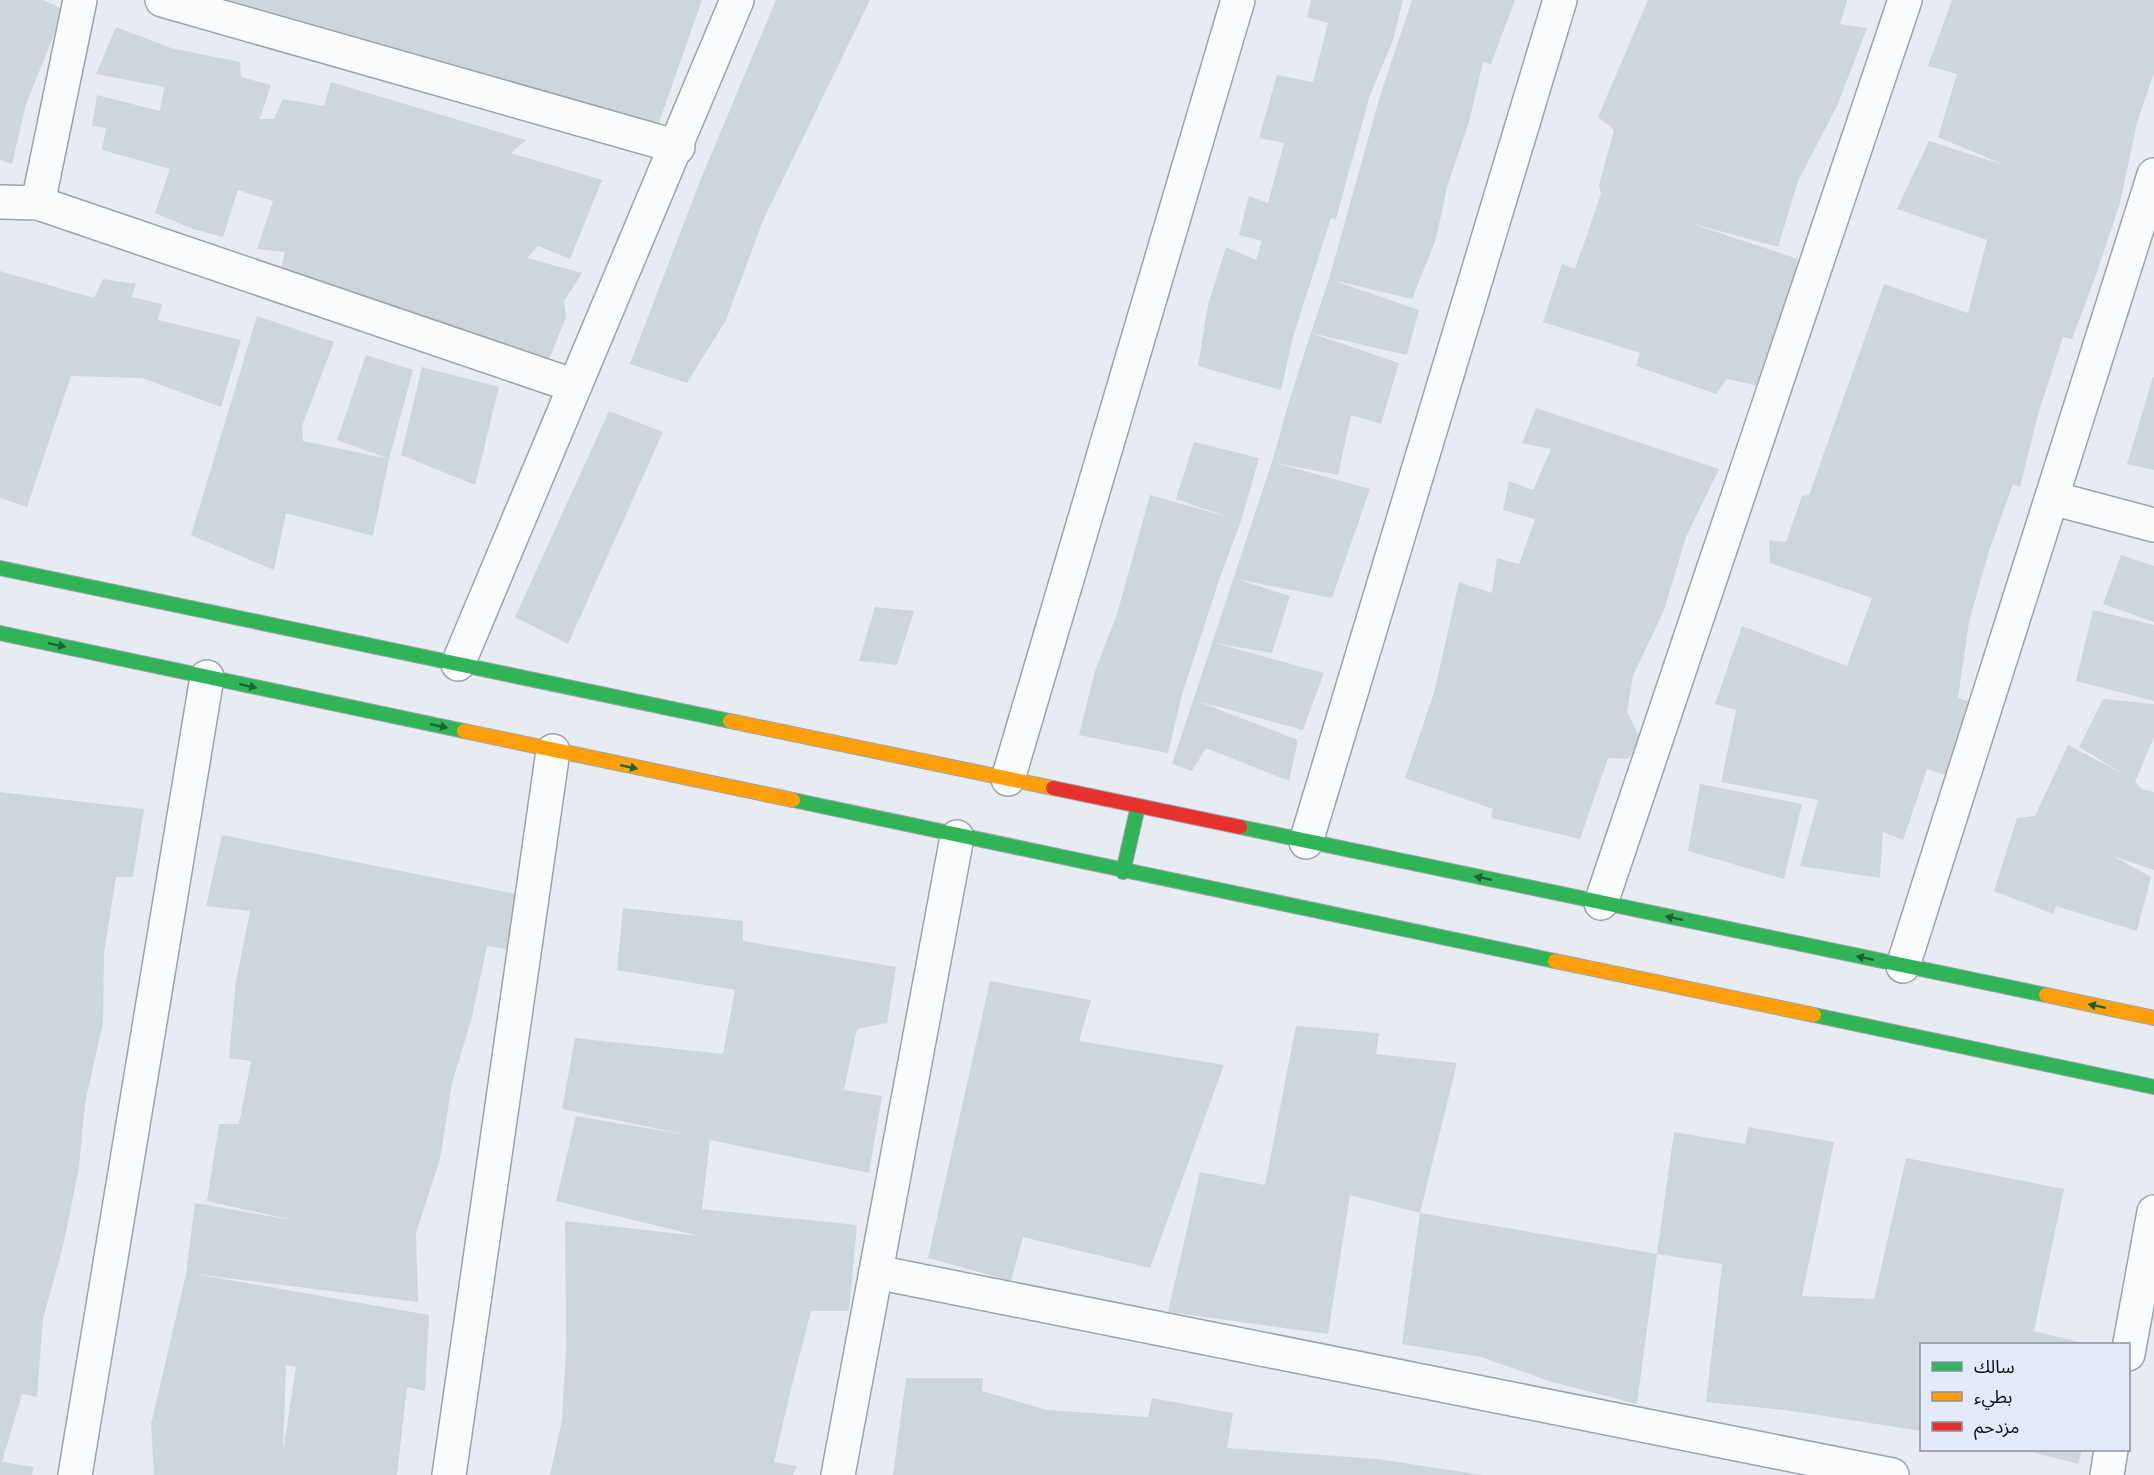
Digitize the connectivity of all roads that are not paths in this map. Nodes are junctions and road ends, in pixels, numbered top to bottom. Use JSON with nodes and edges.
{"nodes":[{"id":1,"x":80,"y":0,"type":"edge"},
{"id":2,"x":162,"y":0,"type":"edge"},
{"id":3,"x":737,"y":0,"type":"edge"},
{"id":4,"x":1238,"y":0,"type":"edge"},
{"id":5,"x":1560,"y":0,"type":"edge"},
{"id":6,"x":1905,"y":0,"type":"edge"},
{"id":7,"x":678,"y":147,"type":"junction"},
{"id":8,"x":2151,"y":195,"type":"edge"},
{"id":9,"x":0,"y":202,"type":"edge"},
{"id":10,"x":38,"y":203,"type":"junction"},
{"id":11,"x":575,"y":386,"type":"junction"},
{"id":12,"x":2052,"y":498,"type":"junction"},
{"id":13,"x":2154,"y":525,"type":"edge"},
{"id":14,"x":0,"y":568,"type":"edge"},
{"id":15,"x":0,"y":633,"type":"edge"},
{"id":16,"x":458,"y":664,"type":"junction"},
{"id":17,"x":207,"y":677,"type":"junction"},
{"id":18,"x":554,"y":751,"type":"junction"},
{"id":19,"x":1008,"y":779,"type":"junction"},
{"id":20,"x":1138,"y":806,"type":"junction"},
{"id":21,"x":957,"y":837,"type":"junction"},
{"id":22,"x":1306,"y":842,"type":"junction"},
{"id":23,"x":1123,"y":872,"type":"junction"},
{"id":24,"x":1601,"y":903,"type":"junction"},
{"id":25,"x":1904,"y":966,"type":"junction"},
{"id":26,"x":2154,"y":1018,"type":"edge"},
{"id":27,"x":2154,"y":1087,"type":"edge"},
{"id":28,"x":2154,"y":1212,"type":"edge"},
{"id":29,"x":876,"y":1272,"type":"junction"},
{"id":30,"x":2130,"y":1343,"type":"edge"},
{"id":31,"x":2111,"y":1451,"type":"edge"},
{"id":32,"x":75,"y":1475,"type":"edge"},
{"id":33,"x":449,"y":1475,"type":"edge"},
{"id":34,"x":838,"y":1475,"type":"edge"},
{"id":35,"x":1892,"y":1475,"type":"edge"},
{"id":36,"x":2107,"y":1475,"type":"edge"}],
"edges":[{"from":1,"to":10,"type":"street"},
{"from":2,"to":7,"type":"street"},
{"from":3,"to":7,"type":"street"},
{"from":4,"to":19,"type":"street"},
{"from":5,"to":22,"type":"street"},
{"from":6,"to":24,"type":"street"},
{"from":7,"to":11,"type":"street"},
{"from":8,"to":12,"type":"street"},
{"from":9,"to":10,"type":"street"},
{"from":10,"to":11,"type":"street"},
{"from":11,"to":16,"type":"street"},
{"from":12,"to":13,"type":"street"},
{"from":12,"to":25,"type":"street"},
{"from":14,"to":16,"type":"main road"},
{"from":15,"to":17,"type":"main road","one_way":true},
{"from":16,"to":19,"type":"main road"},
{"from":17,"to":18,"type":"main road","one_way":true},
{"from":17,"to":32,"type":"street"},
{"from":18,"to":21,"type":"main road","one_way":true},
{"from":18,"to":33,"type":"street"},
{"from":19,"to":20,"type":"main road"},
{"from":20,"to":22,"type":"main road"},
{"from":20,"to":23,"type":"main road"},
{"from":21,"to":23,"type":"main road"},
{"from":21,"to":29,"type":"street"},
{"from":24,"to":22,"type":"main road","one_way":true},
{"from":23,"to":27,"type":"main road"},
{"from":25,"to":24,"type":"main road","one_way":true},
{"from":26,"to":25,"type":"main road","one_way":true},
{"from":28,"to":30,"type":"street"},
{"from":29,"to":34,"type":"street"},
{"from":29,"to":35,"type":"street"},
{"from":31,"to":36,"type":"street"}]}
